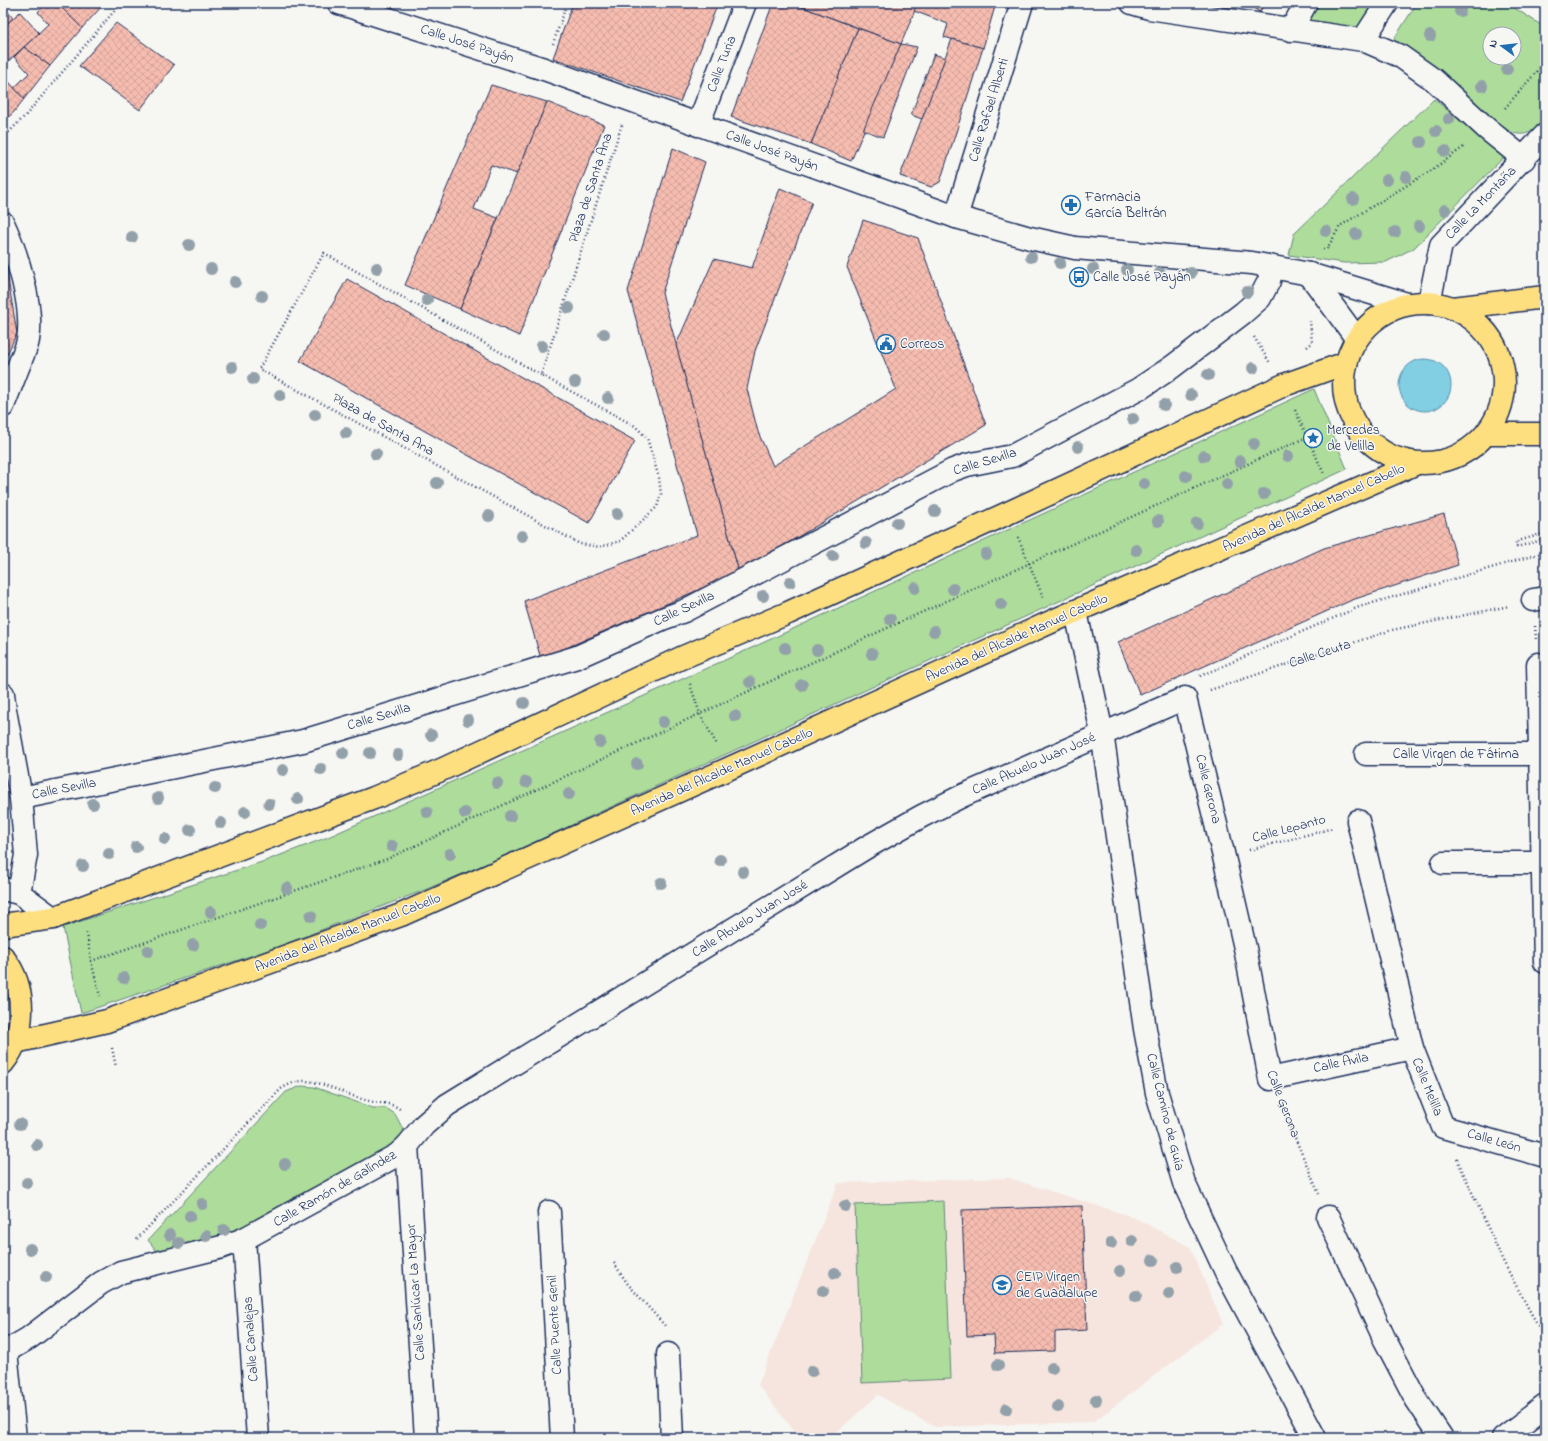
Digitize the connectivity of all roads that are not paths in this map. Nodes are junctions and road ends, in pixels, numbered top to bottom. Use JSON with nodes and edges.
{"nodes":[{"id":1,"x":339,"y":3,"type":"edge"},
{"id":2,"x":745,"y":3,"type":"edge"},
{"id":3,"x":1022,"y":3,"type":"edge"},
{"id":4,"x":1132,"y":3,"type":"edge"},
{"id":5,"x":1306,"y":3,"type":"edge"},
{"id":6,"x":1387,"y":3,"type":"edge"},
{"id":7,"x":1291,"y":30,"type":"junction"},
{"id":8,"x":1362,"y":40,"type":"junction"},
{"id":9,"x":698,"y":125,"type":"junction"},
{"id":10,"x":1545,"y":135,"type":"edge"},
{"id":11,"x":1524,"y":159,"type":"junction"},
{"id":12,"x":956,"y":217,"type":"junction"},
{"id":13,"x":3,"y":223,"type":"edge"},
{"id":14,"x":1272,"y":267,"type":"junction"},
{"id":15,"x":1309,"y":274,"type":"junction"},
{"id":16,"x":1545,"y":297,"type":"edge"},
{"id":17,"x":1429,"y":303,"type":"junction"},
{"id":18,"x":1407,"y":304,"type":"junction"},
{"id":19,"x":1453,"y":308,"type":"junction"},
{"id":20,"x":1357,"y":339,"type":"junction"},
{"id":21,"x":1346,"y":363,"type":"junction"},
{"id":22,"x":3,"y":406,"type":"edge"},
{"id":23,"x":1486,"y":434,"type":"junction"},
{"id":24,"x":1545,"y":434,"type":"edge"},
{"id":25,"x":1415,"y":464,"type":"junction"},
{"id":26,"x":1076,"y":612,"type":"junction"},
{"id":27,"x":1538,"y":664,"type":"road end"},
{"id":28,"x":3,"y":694,"type":"edge"},
{"id":29,"x":1102,"y":733,"type":"junction"},
{"id":30,"x":1366,"y":754,"type":"dead end"},
{"id":31,"x":1542,"y":754,"type":"edge"},
{"id":32,"x":21,"y":798,"type":"junction"},
{"id":33,"x":1358,"y":821,"type":"road end"},
{"id":34,"x":1444,"y":862,"type":"dead end"},
{"id":35,"x":1544,"y":863,"type":"edge"},
{"id":36,"x":11,"y":891,"type":"edge"},
{"id":37,"x":53,"y":918,"type":"junction"},
{"id":38,"x":3,"y":925,"type":"edge"},
{"id":39,"x":3,"y":957,"type":"edge"},
{"id":40,"x":1545,"y":962,"type":"edge"},
{"id":41,"x":15,"y":1042,"type":"junction"},
{"id":42,"x":1412,"y":1048,"type":"junction"},
{"id":43,"x":3,"y":1063,"type":"edge"},
{"id":44,"x":1270,"y":1079,"type":"joint"},
{"id":45,"x":1443,"y":1127,"type":"joint"},
{"id":46,"x":411,"y":1140,"type":"junction"},
{"id":47,"x":1545,"y":1156,"type":"edge"},
{"id":48,"x":549,"y":1212,"type":"dead end"},
{"id":49,"x":1328,"y":1217,"type":"road end"},
{"id":50,"x":244,"y":1239,"type":"junction"},
{"id":51,"x":5,"y":1352,"type":"edge"},
{"id":52,"x":668,"y":1354,"type":"road end"},
{"id":53,"x":1545,"y":1406,"type":"edge"},
{"id":54,"x":16,"y":1438,"type":"edge"},
{"id":55,"x":258,"y":1438,"type":"edge"},
{"id":56,"x":426,"y":1438,"type":"edge"},
{"id":57,"x":562,"y":1438,"type":"edge"},
{"id":58,"x":672,"y":1438,"type":"edge"},
{"id":59,"x":1315,"y":1438,"type":"edge"},
{"id":60,"x":1442,"y":1438,"type":"edge"},
{"id":61,"x":1503,"y":1438,"type":"edge"}],
"edges":[{"from":1,"to":9,"type":"street","name":"Calle José Payán"},
{"from":2,"to":9,"type":"street","name":"Calle Turia"},
{"from":3,"to":12,"type":"street","name":"Calle Rafael Alberti"},
{"from":4,"to":7,"type":"street"},
{"from":5,"to":7,"type":"street"},
{"from":6,"to":8,"type":"street"},
{"from":7,"to":8,"type":"street"},
{"from":8,"to":11,"type":"street"},
{"from":9,"to":12,"type":"street","name":"Calle José Payán"},
{"from":10,"to":11,"type":"street","name":"Calle La Montaña"},
{"from":11,"to":17,"type":"street","name":"Calle La Montaña"},
{"from":12,"to":14,"type":"street","name":"Calle José Payán"},
{"from":13,"to":22,"type":"street"},
{"from":14,"to":15,"type":"street","name":"Calle José Payán"},
{"from":14,"to":32,"type":"street","name":"Calle Sevilla"},
{"from":15,"to":18,"type":"street","name":"Calle José Payán"},
{"from":15,"to":20,"type":"street"},
{"from":16,"to":19,"type":"main road"},
{"from":17,"to":18,"type":"main road"},
{"from":17,"to":19,"type":"main road"},
{"from":18,"to":20,"type":"main road"},
{"from":19,"to":23,"type":"main road"},
{"from":20,"to":21,"type":"main road"},
{"from":21,"to":25,"type":"main road"},
{"from":21,"to":37,"type":"main road"},
{"from":23,"to":24,"type":"main road"},
{"from":23,"to":25,"type":"main road"},
{"from":25,"to":26,"type":"main road","name":"Avenida del Alcalde Manuel Cabello"},
{"from":26,"to":29,"type":"street","name":"Calle Camino de Guía"},
{"from":26,"to":41,"type":"main road","name":"Avenida del Alcalde Manuel Cabello"},
{"from":27,"to":31,"type":"street"},
{"from":28,"to":32,"type":"street"},
{"from":29,"to":44,"type":"street","name":"Calle Gerona"},
{"from":29,"to":46,"type":"street","name":"Calle Abuelo Juan José"},
{"from":29,"to":59,"type":"street","name":"Calle Camino de Guía"},
{"from":30,"to":31,"type":"street","name":"Calle Virgen de Fátima"},
{"from":31,"to":35,"type":"street"},
{"from":32,"to":36,"type":"street"},
{"from":33,"to":42,"type":"street","name":"Calle Melilla"},
{"from":34,"to":35,"type":"street"},
{"from":35,"to":40,"type":"street"},
{"from":36,"to":37,"type":"street"},
{"from":37,"to":38,"type":"main road"},
{"from":39,"to":41,"type":"main road"},
{"from":41,"to":43,"type":"main road"},
{"from":42,"to":44,"type":"street","name":"Calle Avila"},
{"from":42,"to":45,"type":"street","name":"Calle Melilla"},
{"from":45,"to":47,"type":"street","name":"Calle León"},
{"from":46,"to":50,"type":"street","name":"Calle Ramón de Galíndez"},
{"from":46,"to":56,"type":"street","name":"Calle Sanlúcar La Mayor"},
{"from":48,"to":57,"type":"street","name":"Calle Puente Genil"},
{"from":49,"to":60,"type":"street"},
{"from":50,"to":51,"type":"street","name":"Calle Ramón de Galíndez"},
{"from":50,"to":55,"type":"street","name":"Calle Canalejas"},
{"from":51,"to":54,"type":"street"},
{"from":52,"to":58,"type":"street"},
{"from":53,"to":61,"type":"street"}]}
